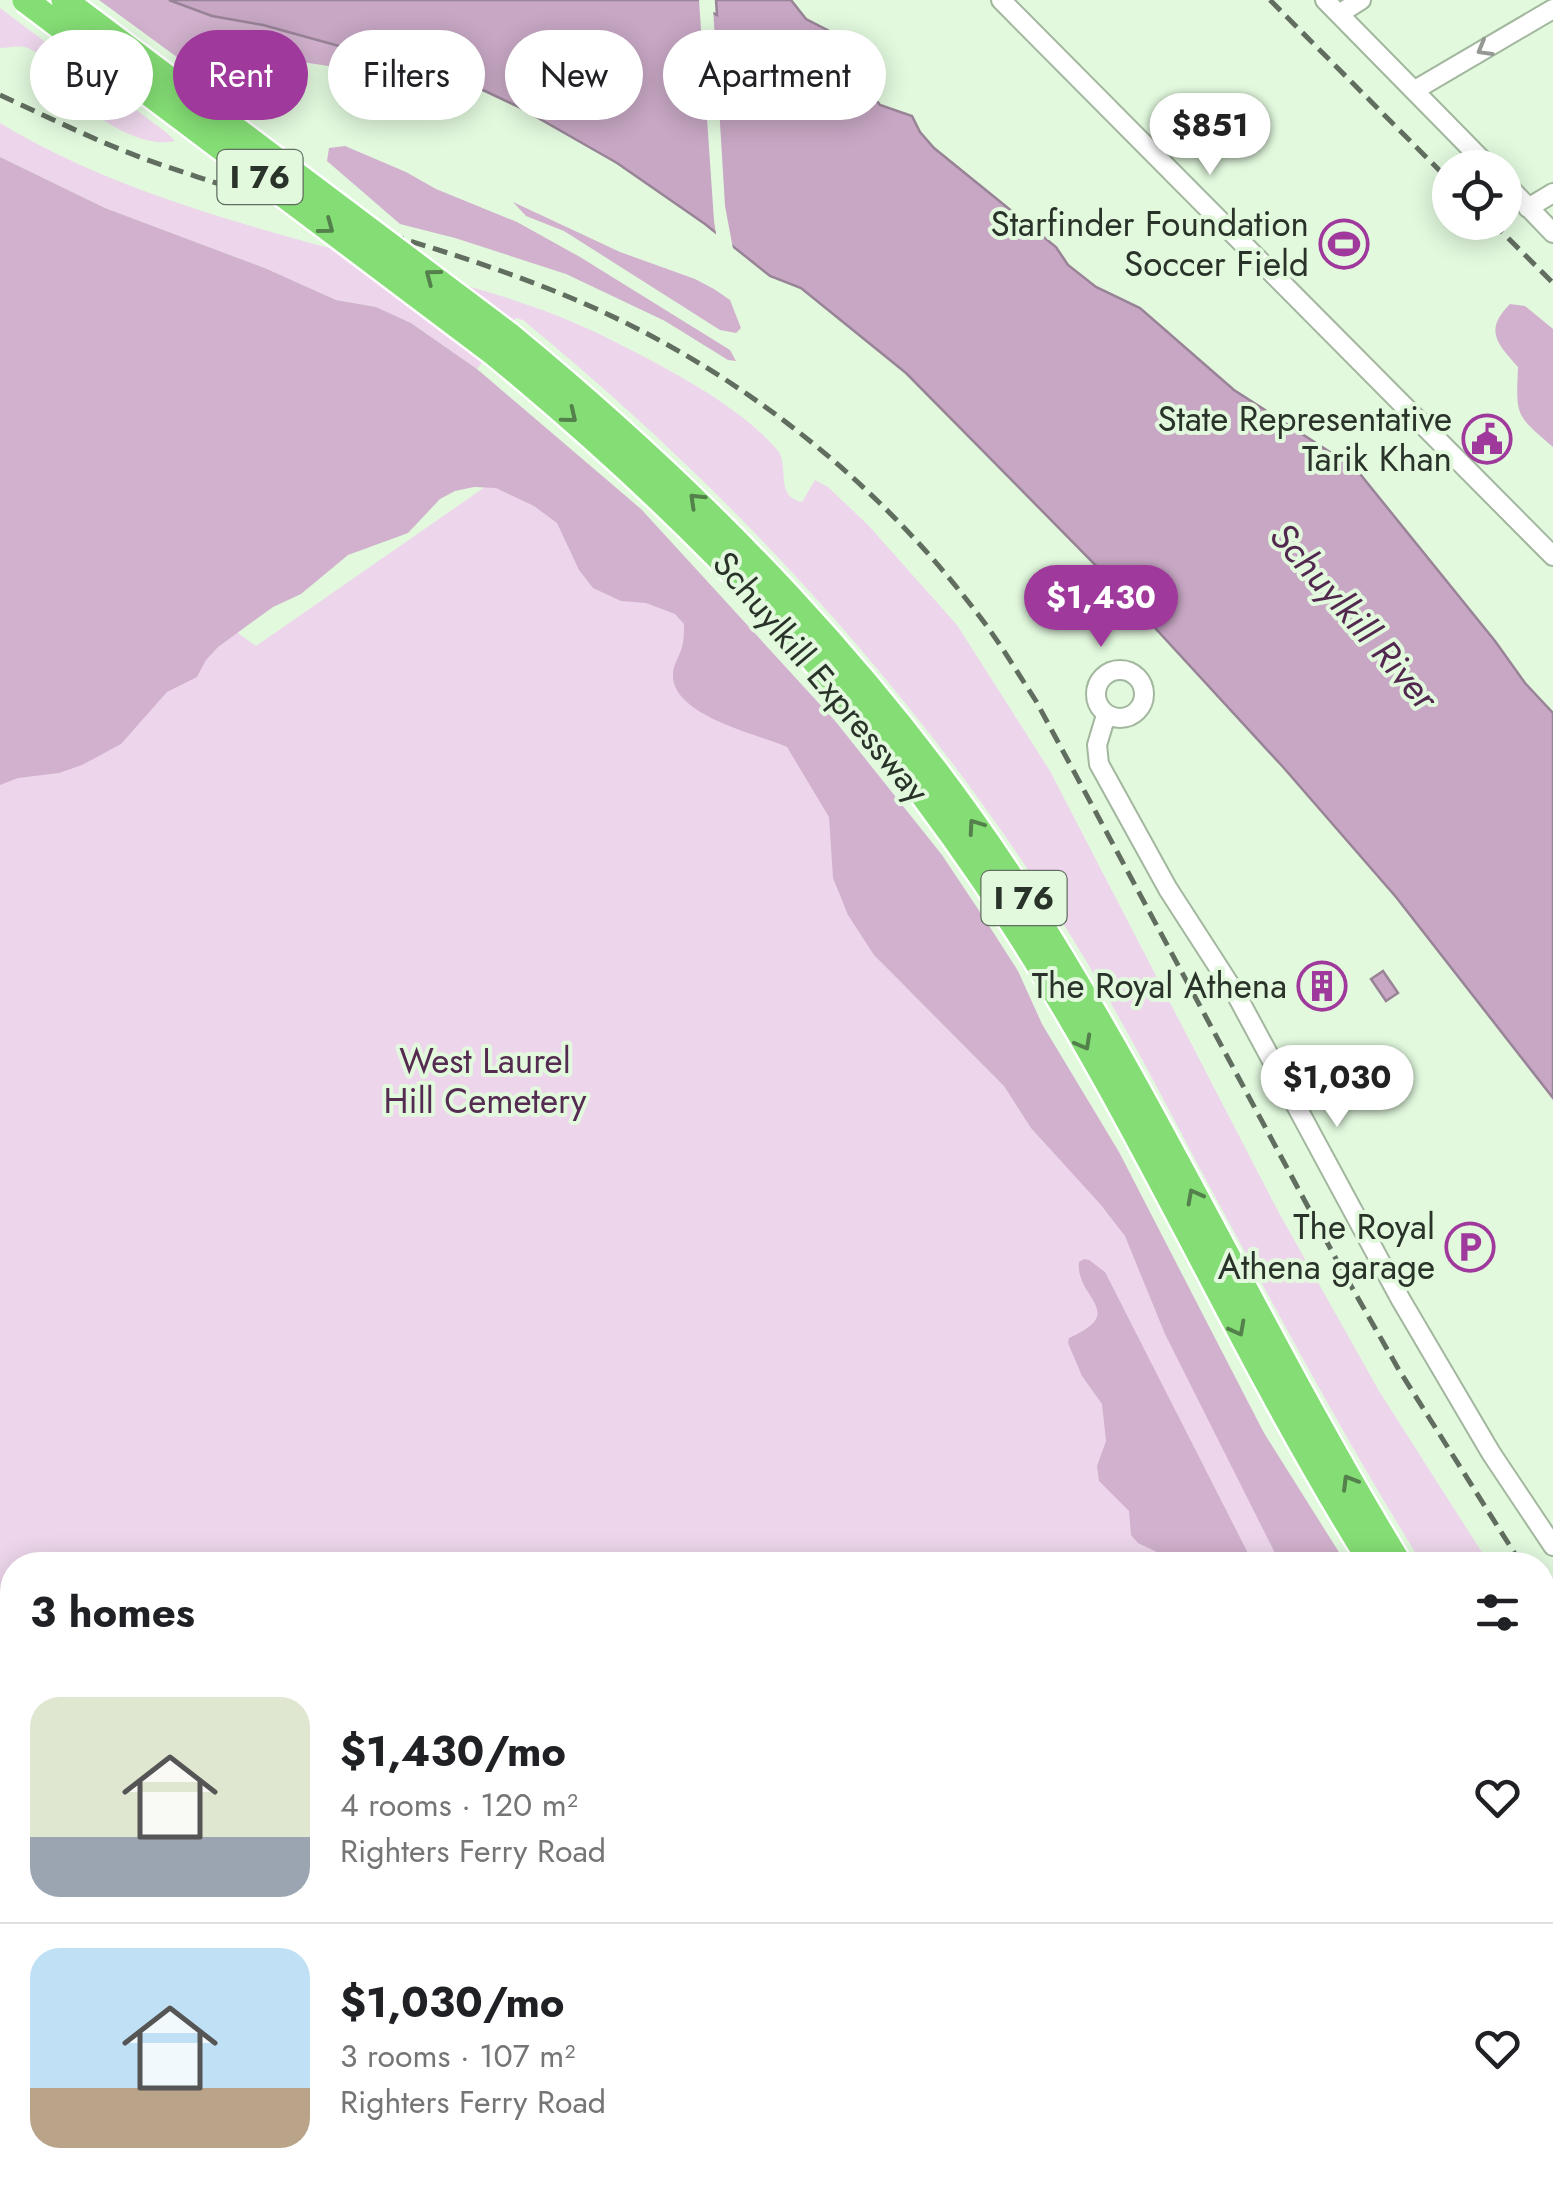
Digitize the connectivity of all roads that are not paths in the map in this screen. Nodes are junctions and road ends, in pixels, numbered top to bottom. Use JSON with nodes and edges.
{"nodes":[{"id":1,"x":25,"y":0,"type":"edge"},
{"id":2,"x":64,"y":0,"type":"edge"},
{"id":3,"x":1000,"y":0,"type":"edge"},
{"id":4,"x":1325,"y":0,"type":"edge"},
{"id":5,"x":1361,"y":0,"type":"edge"},
{"id":6,"x":1553,"y":9,"type":"edge"},
{"id":7,"x":1340,"y":14,"type":"junction"},
{"id":8,"x":1415,"y":90,"type":"junction"},
{"id":9,"x":1473,"y":150,"type":"edge"},
{"id":10,"x":1553,"y":194,"type":"edge"},
{"id":11,"x":1522,"y":201,"type":"edge"},
{"id":12,"x":1528,"y":208,"type":"junction"},
{"id":13,"x":1553,"y":233,"type":"edge"},
{"id":14,"x":502,"y":344,"type":"junction"},
{"id":15,"x":1553,"y":556,"type":"edge"},
{"id":16,"x":1106,"y":715,"type":"dead end"},
{"id":17,"x":1553,"y":1546,"type":"edge"},
{"id":18,"x":1364,"y":1552,"type":"edge"},
{"id":19,"x":1392,"y":1552,"type":"edge"}],
"edges":[{"from":1,"to":14,"type":"highway","name":"Schuylkill Expressway","number":"I 76","one_way":true,"bridge":true},
{"from":14,"to":2,"type":"highway","name":"Schuylkill Expressway","number":"I 76","one_way":true,"bridge":true},
{"from":3,"to":15,"type":"street"},
{"from":4,"to":7,"type":"street"},
{"from":5,"to":7,"type":"street"},
{"from":6,"to":8,"type":"street","one_way":true},
{"from":7,"to":8,"type":"street"},
{"from":8,"to":9,"type":"street"},
{"from":10,"to":12,"type":"street"},
{"from":11,"to":12,"type":"street"},
{"from":12,"to":13,"type":"street"},
{"from":14,"to":18,"type":"highway","name":"Schuylkill Expressway","number":"I 76","one_way":true},
{"from":19,"to":14,"type":"highway","name":"Schuylkill Expressway","number":"I 76","one_way":true},
{"from":16,"to":17,"type":"street"}]}
